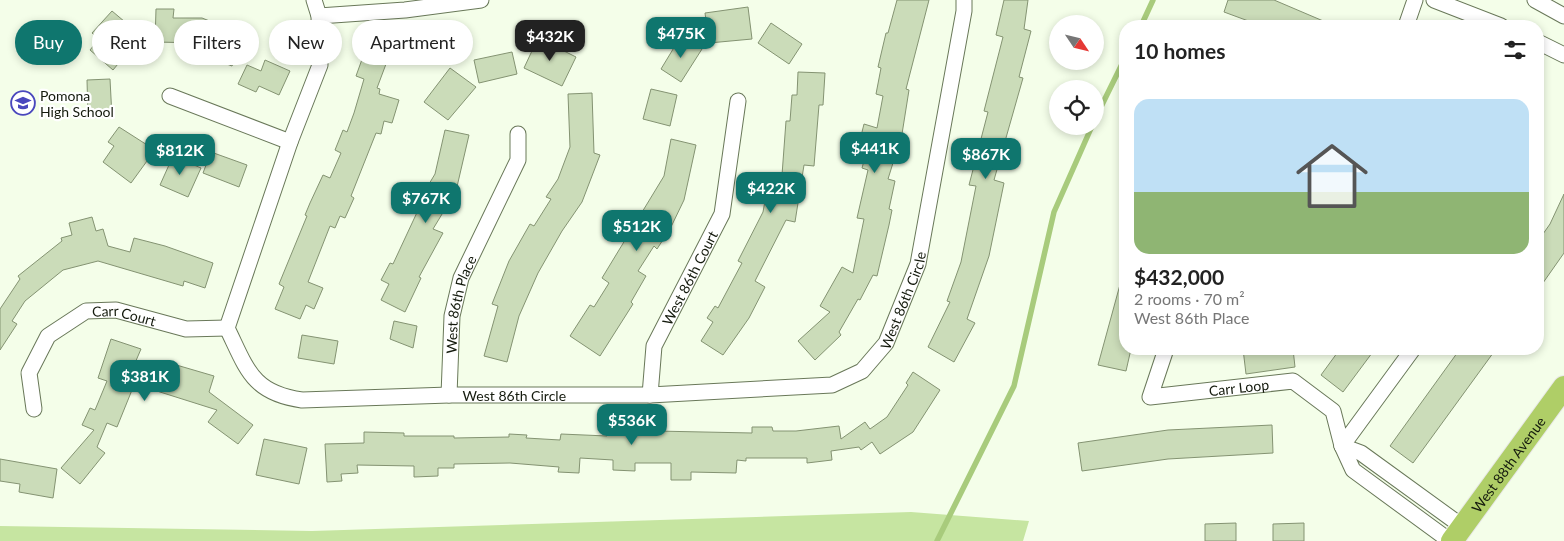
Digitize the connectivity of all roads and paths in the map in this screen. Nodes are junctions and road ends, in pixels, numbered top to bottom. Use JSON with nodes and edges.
{"nodes":[{"id":1,"x":314,"y":0,"type":"edge"},
{"id":2,"x":481,"y":0,"type":"edge"},
{"id":3,"x":964,"y":0,"type":"edge"},
{"id":4,"x":1415,"y":0,"type":"edge"},
{"id":5,"x":1434,"y":0,"type":"edge"},
{"id":6,"x":1535,"y":0,"type":"edge"},
{"id":7,"x":319,"y":16,"type":"junction"},
{"id":8,"x":1564,"y":16,"type":"edge"},
{"id":9,"x":1408,"y":20,"type":"edge"},
{"id":10,"x":1486,"y":20,"type":"edge"},
{"id":11,"x":1544,"y":45,"type":"edge"},
{"id":12,"x":1564,"y":55,"type":"edge"},
{"id":13,"x":170,"y":96,"type":"dead end"},
{"id":14,"x":738,"y":101,"type":"dead end"},
{"id":15,"x":518,"y":134,"type":"dead end"},
{"id":16,"x":290,"y":142,"type":"junction"},
{"id":17,"x":226,"y":328,"type":"junction"},
{"id":18,"x":1164,"y":355,"type":"edge"},
{"id":19,"x":1409,"y":355,"type":"edge"},
{"id":20,"x":1564,"y":386,"type":"edge"},
{"id":21,"x":449,"y":395,"type":"junction"},
{"id":22,"x":650,"y":395,"type":"junction"},
{"id":23,"x":34,"y":409,"type":"dead end"},
{"id":24,"x":1342,"y":446,"type":"junction"},
{"id":25,"x":1455,"y":536,"type":"edge"}],
"edges":[{"from":1,"to":7,"type":"street"},
{"from":2,"to":7,"type":"street"},
{"from":3,"to":22,"type":"street","name":"West 86th Circle"},
{"from":4,"to":9,"type":"street"},
{"from":5,"to":10,"type":"street"},
{"from":6,"to":8,"type":"street"},
{"from":7,"to":16,"type":"street"},
{"from":11,"to":12,"type":"street"},
{"from":13,"to":16,"type":"street"},
{"from":14,"to":22,"type":"street","name":"West 86th Court"},
{"from":15,"to":21,"type":"street","name":"West 86th Place"},
{"from":16,"to":17,"type":"street"},
{"from":17,"to":21,"type":"street","name":"West 86th Circle"},
{"from":17,"to":23,"type":"street","name":"Carr Court"},
{"from":18,"to":24,"type":"street","name":"Carr Loop"},
{"from":19,"to":24,"type":"street"},
{"from":20,"to":25,"type":"main road","name":"West 88th Avenue"},
{"from":21,"to":22,"type":"street","name":"West 86th Circle"},
{"from":24,"to":25,"type":"street"}]}
